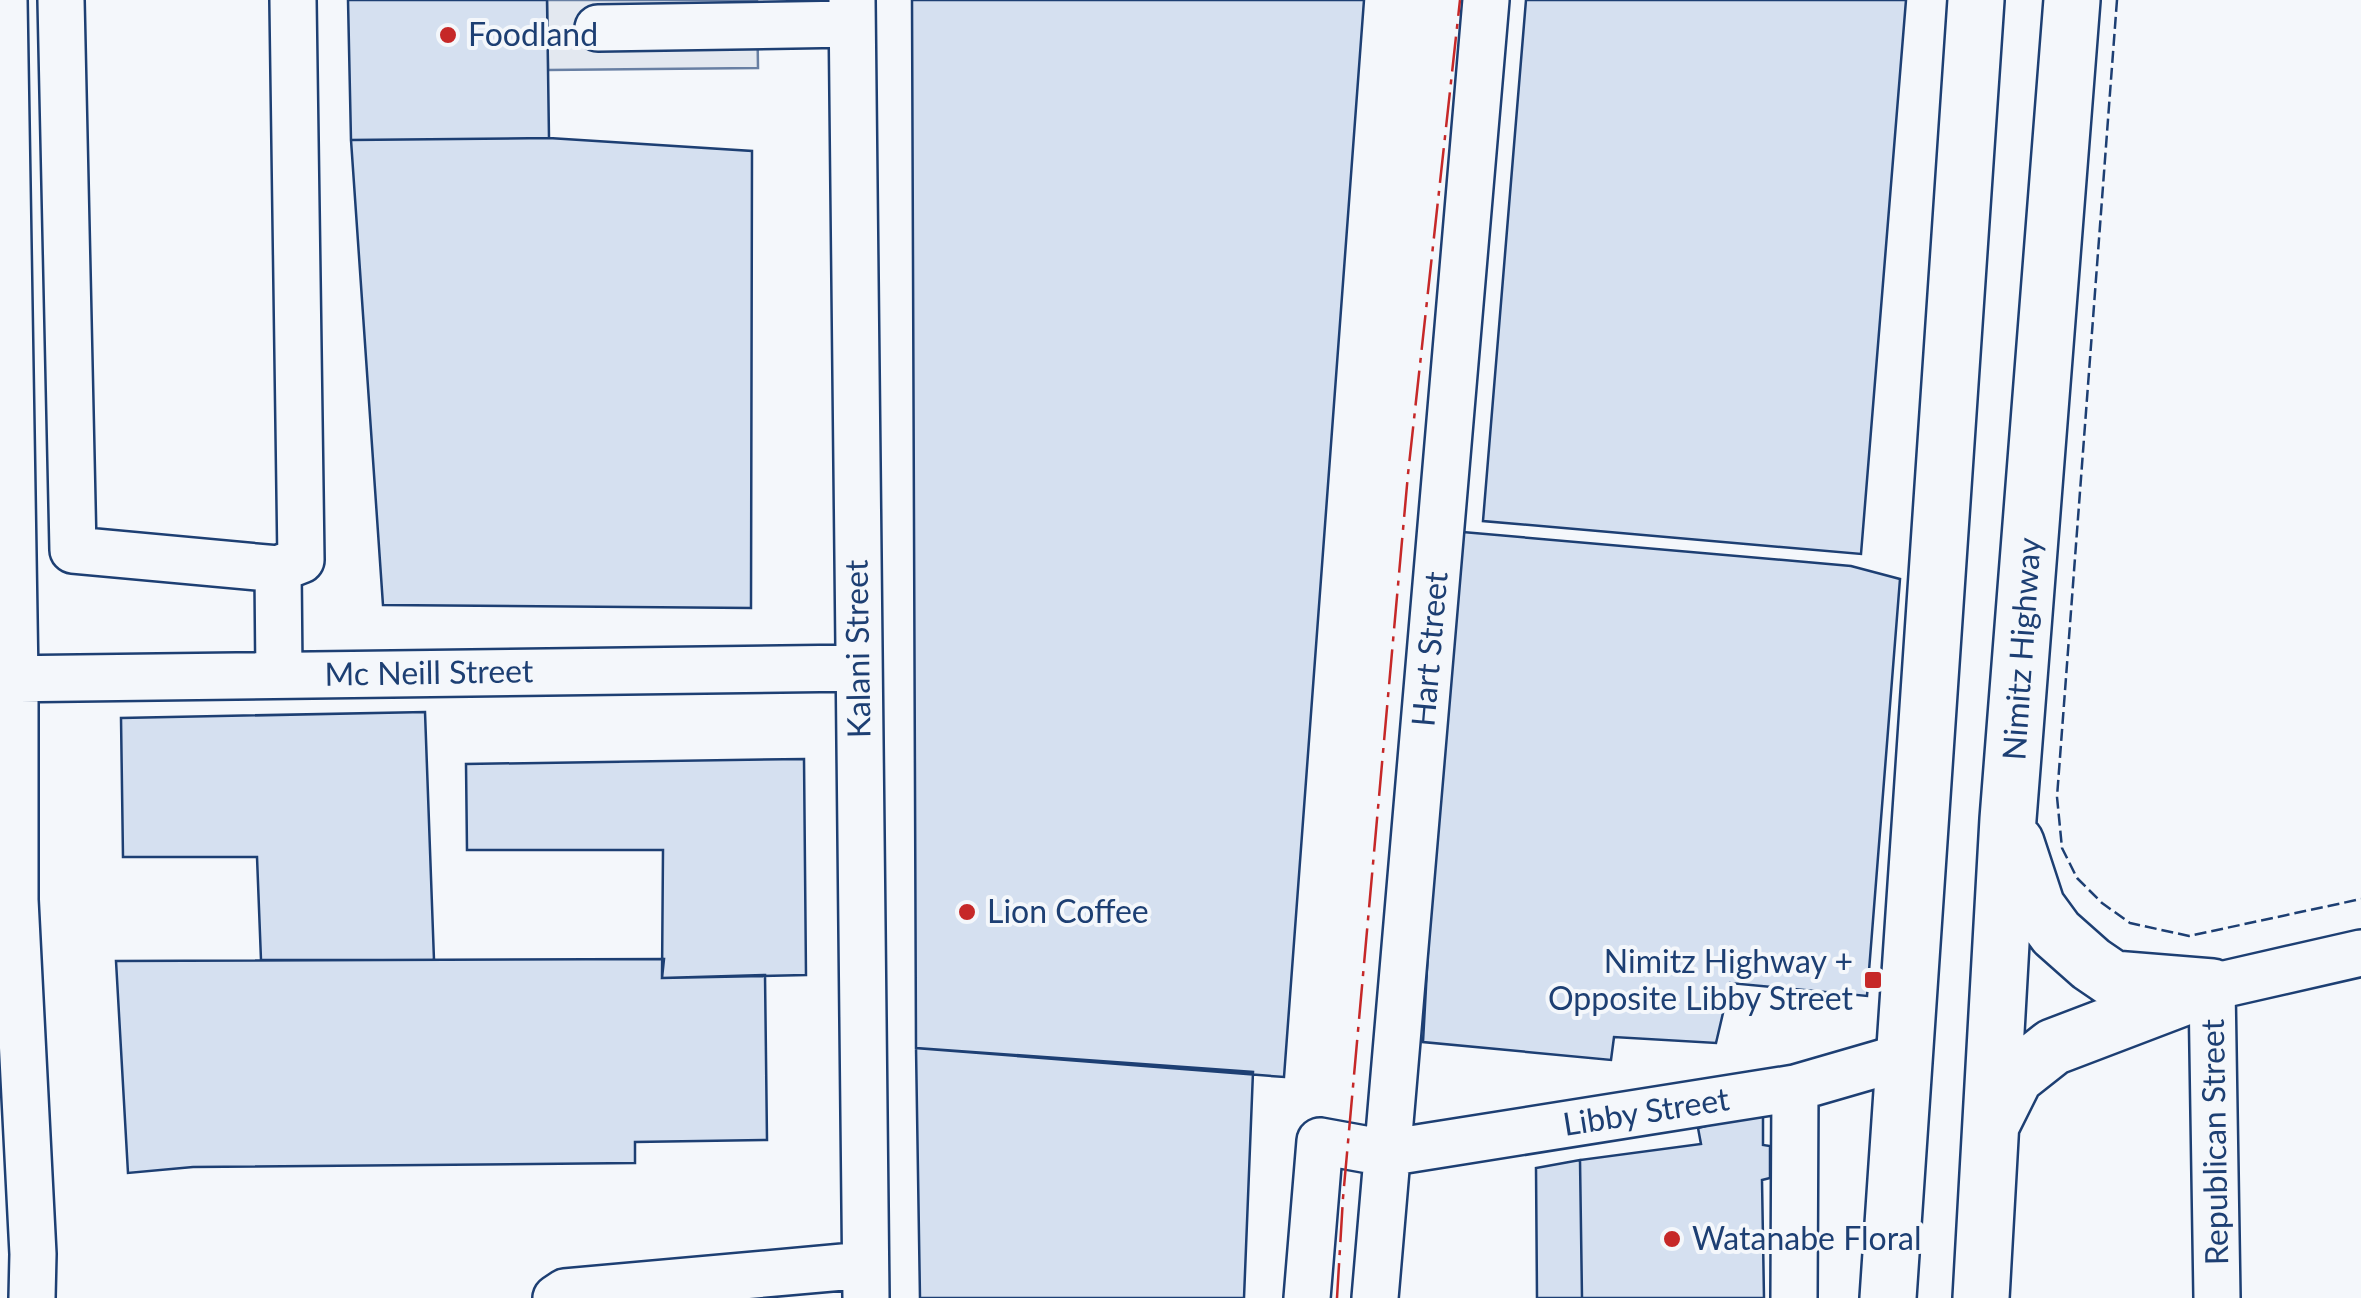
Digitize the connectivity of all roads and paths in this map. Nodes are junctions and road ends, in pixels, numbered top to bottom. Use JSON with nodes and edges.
{"nodes":[{"id":1,"x":292,"y":0,"type":"edge"},
{"id":2,"x":1486,"y":0,"type":"edge"},
{"id":3,"x":1976,"y":0,"type":"edge"},
{"id":4,"x":2072,"y":0,"type":"edge"},
{"id":5,"x":70,"y":2,"type":"edge"},
{"id":6,"x":2,"y":4,"type":"edge"},
{"id":7,"x":852,"y":12,"type":"edge"},
{"id":8,"x":598,"y":28,"type":"dead end"},
{"id":9,"x":278,"y":568,"type":"junction"},
{"id":10,"x":858,"y":668,"type":"junction"},
{"id":11,"x":279,"y":674,"type":"junction"},
{"id":12,"x":8,"y":679,"type":"edge"},
{"id":13,"x":2008,"y":820,"type":"junction"},
{"id":14,"x":8,"y":900,"type":"edge"},
{"id":15,"x":2361,"y":953,"type":"edge"},
{"id":16,"x":2212,"y":986,"type":"junction"},
{"id":17,"x":1902,"y":1057,"type":"junction"},
{"id":18,"x":1795,"y":1088,"type":"junction"},
{"id":19,"x":1988,"y":1130,"type":"junction"},
{"id":20,"x":1386,"y":1153,"type":"junction"},
{"id":21,"x":15,"y":1194,"type":"edge"},
{"id":22,"x":865,"y":1282,"type":"edge"},
{"id":23,"x":32,"y":1298,"type":"edge"},
{"id":24,"x":556,"y":1298,"type":"edge"},
{"id":25,"x":1306,"y":1298,"type":"edge"},
{"id":26,"x":1375,"y":1298,"type":"edge"},
{"id":27,"x":1794,"y":1298,"type":"edge"},
{"id":28,"x":1888,"y":1298,"type":"edge"},
{"id":29,"x":1981,"y":1298,"type":"edge"},
{"id":30,"x":2217,"y":1298,"type":"edge"}],
"edges":[{"from":1,"to":9,"type":"street"},
{"from":2,"to":20,"type":"street","name":"Hart Street"},
{"from":3,"to":17,"type":"main road"},
{"from":4,"to":13,"type":"main road","name":"Nimitz Highway"},
{"from":5,"to":6,"type":"street"},
{"from":5,"to":9,"type":"street"},
{"from":6,"to":12,"type":"street"},
{"from":7,"to":8,"type":"street"},
{"from":7,"to":10,"type":"street","name":"Kalani Street"},
{"from":9,"to":11,"type":"street"},
{"from":10,"to":11,"type":"street","name":"Mc Neill Street"},
{"from":10,"to":22,"type":"street","name":"Kalani Street"},
{"from":11,"to":12,"type":"street","name":"Mc Neill Street"},
{"from":12,"to":14,"type":"street"},
{"from":13,"to":16,"type":"main road"},
{"from":13,"to":19,"type":"main road","name":"Nimitz Highway"},
{"from":14,"to":21,"type":"street"},
{"from":15,"to":16,"type":"street"},
{"from":16,"to":19,"type":"main road"},
{"from":16,"to":30,"type":"street","name":"Republican Street"},
{"from":17,"to":18,"type":"street","name":"Libby Street"},
{"from":17,"to":28,"type":"main road"},
{"from":18,"to":20,"type":"street","name":"Libby Street"},
{"from":18,"to":27,"type":"street"},
{"from":19,"to":29,"type":"main road","name":"Nimitz Highway"},
{"from":20,"to":25,"type":"street","name":"Libby Street"},
{"from":20,"to":26,"type":"street","name":"Hart Street"},
{"from":21,"to":23,"type":"street"},
{"from":22,"to":24,"type":"street"}]}
